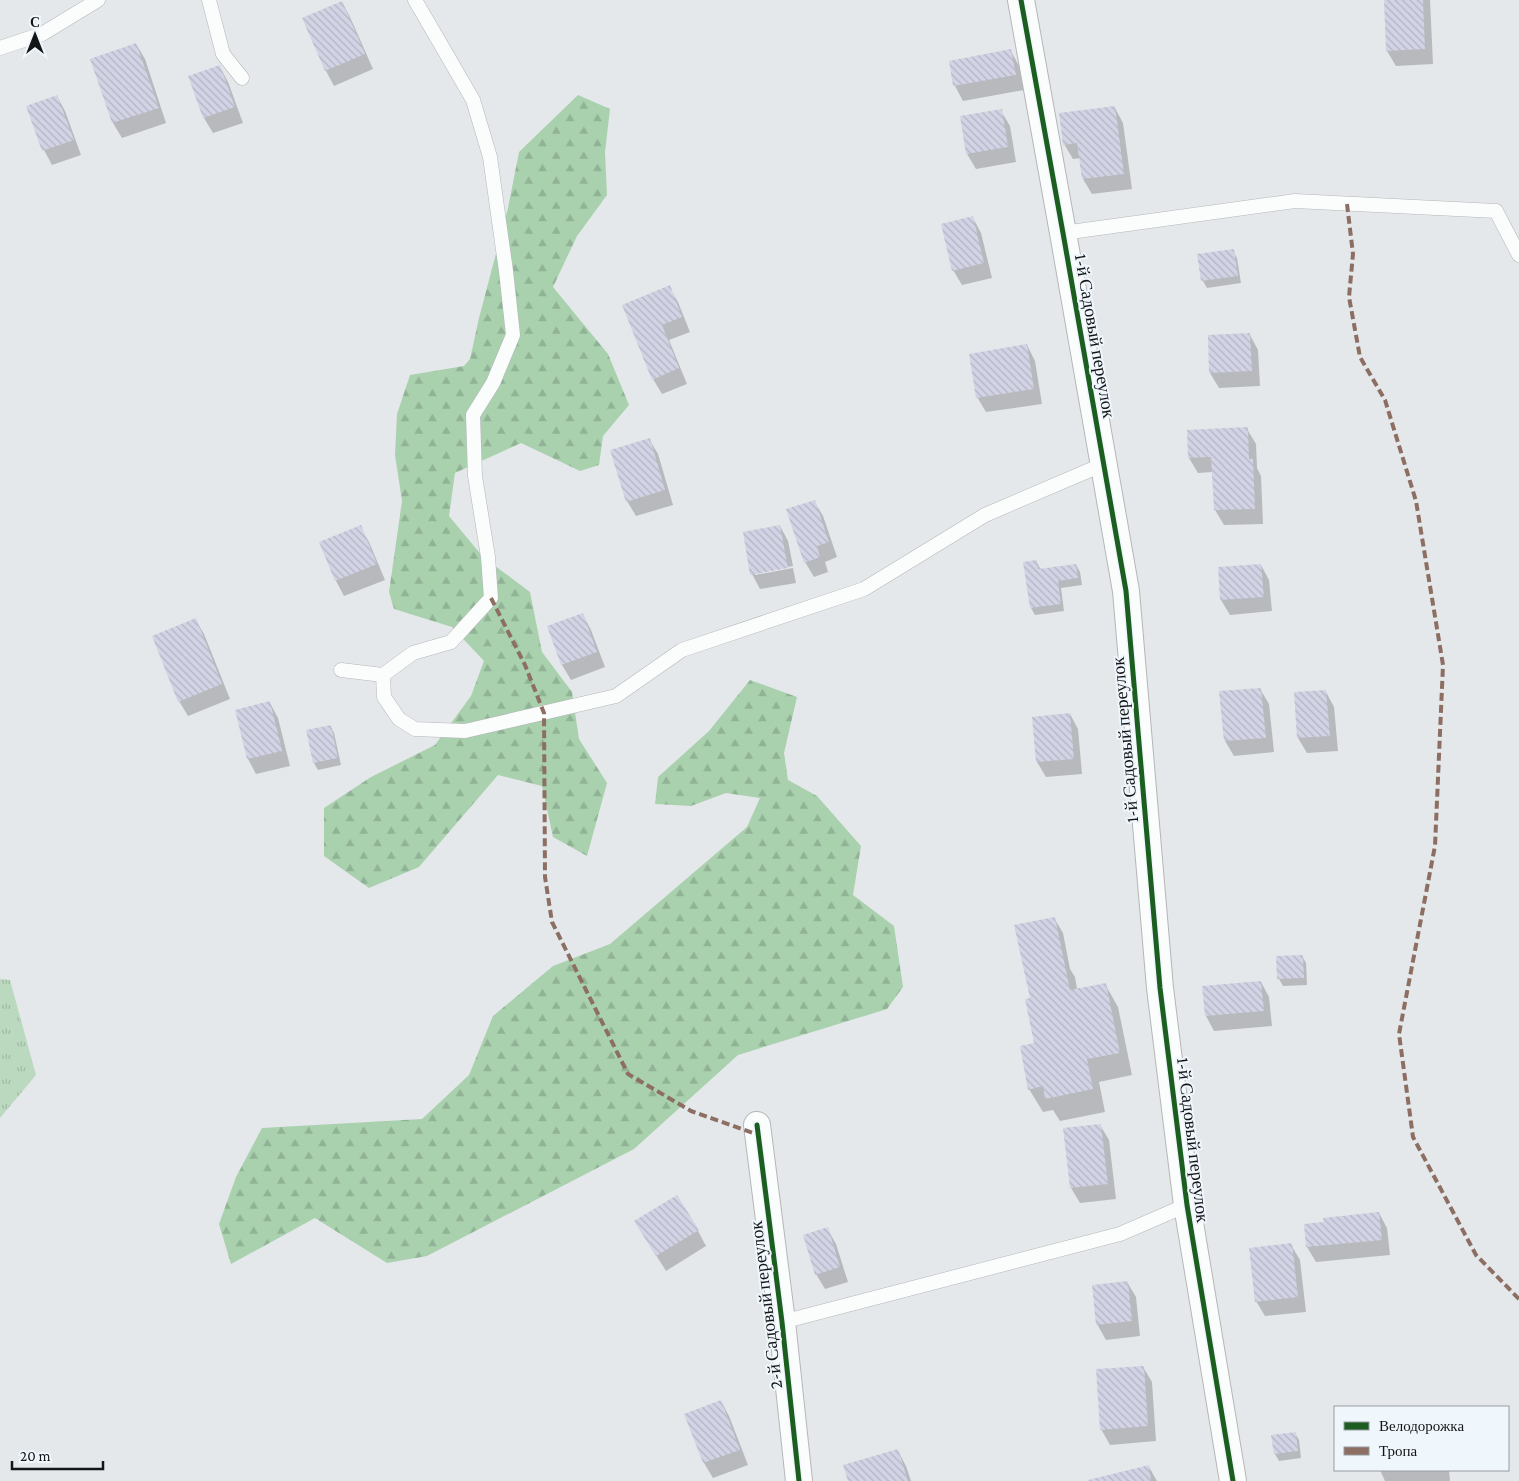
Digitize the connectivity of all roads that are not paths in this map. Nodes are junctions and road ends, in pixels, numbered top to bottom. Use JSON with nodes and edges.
{"nodes":[{"id":1,"x":98,"y":0,"type":"edge"},
{"id":2,"x":209,"y":0,"type":"edge"},
{"id":3,"x":415,"y":0,"type":"edge"},
{"id":4,"x":1021,"y":0,"type":"edge"},
{"id":5,"x":0,"y":48,"type":"edge"},
{"id":6,"x":242,"y":78,"type":"dead end"},
{"id":7,"x":1063,"y":233,"type":"junction"},
{"id":8,"x":1519,"y":255,"type":"edge"},
{"id":9,"x":1104,"y":464,"type":"junction"},
{"id":10,"x":341,"y":670,"type":"dead end"},
{"id":11,"x":383,"y":675,"type":"junction"},
{"id":12,"x":757,"y":1125,"type":"dead end"},
{"id":13,"x":1186,"y":1205,"type":"junction"},
{"id":14,"x":782,"y":1322,"type":"junction"},
{"id":15,"x":799,"y":1481,"type":"edge"},
{"id":16,"x":1233,"y":1481,"type":"edge"}],
"edges":[{"from":1,"to":5,"type":"lane"},
{"from":2,"to":6,"type":"lane"},
{"from":3,"to":11,"type":"lane"},
{"from":4,"to":7,"type":"street","name":"1-й Садовый переулок"},
{"from":7,"to":8,"type":"lane"},
{"from":7,"to":9,"type":"street","name":"1-й Садовый переулок"},
{"from":9,"to":11,"type":"lane"},
{"from":9,"to":13,"type":"street","name":"1-й Садовый переулок"},
{"from":10,"to":11,"type":"lane"},
{"from":12,"to":14,"type":"street","name":"2-й Садовый переулок"},
{"from":13,"to":14,"type":"lane"},
{"from":13,"to":16,"type":"street","name":"1-й Садовый переулок"},
{"from":14,"to":15,"type":"street","name":"2-й Садовый переулок"}]}
